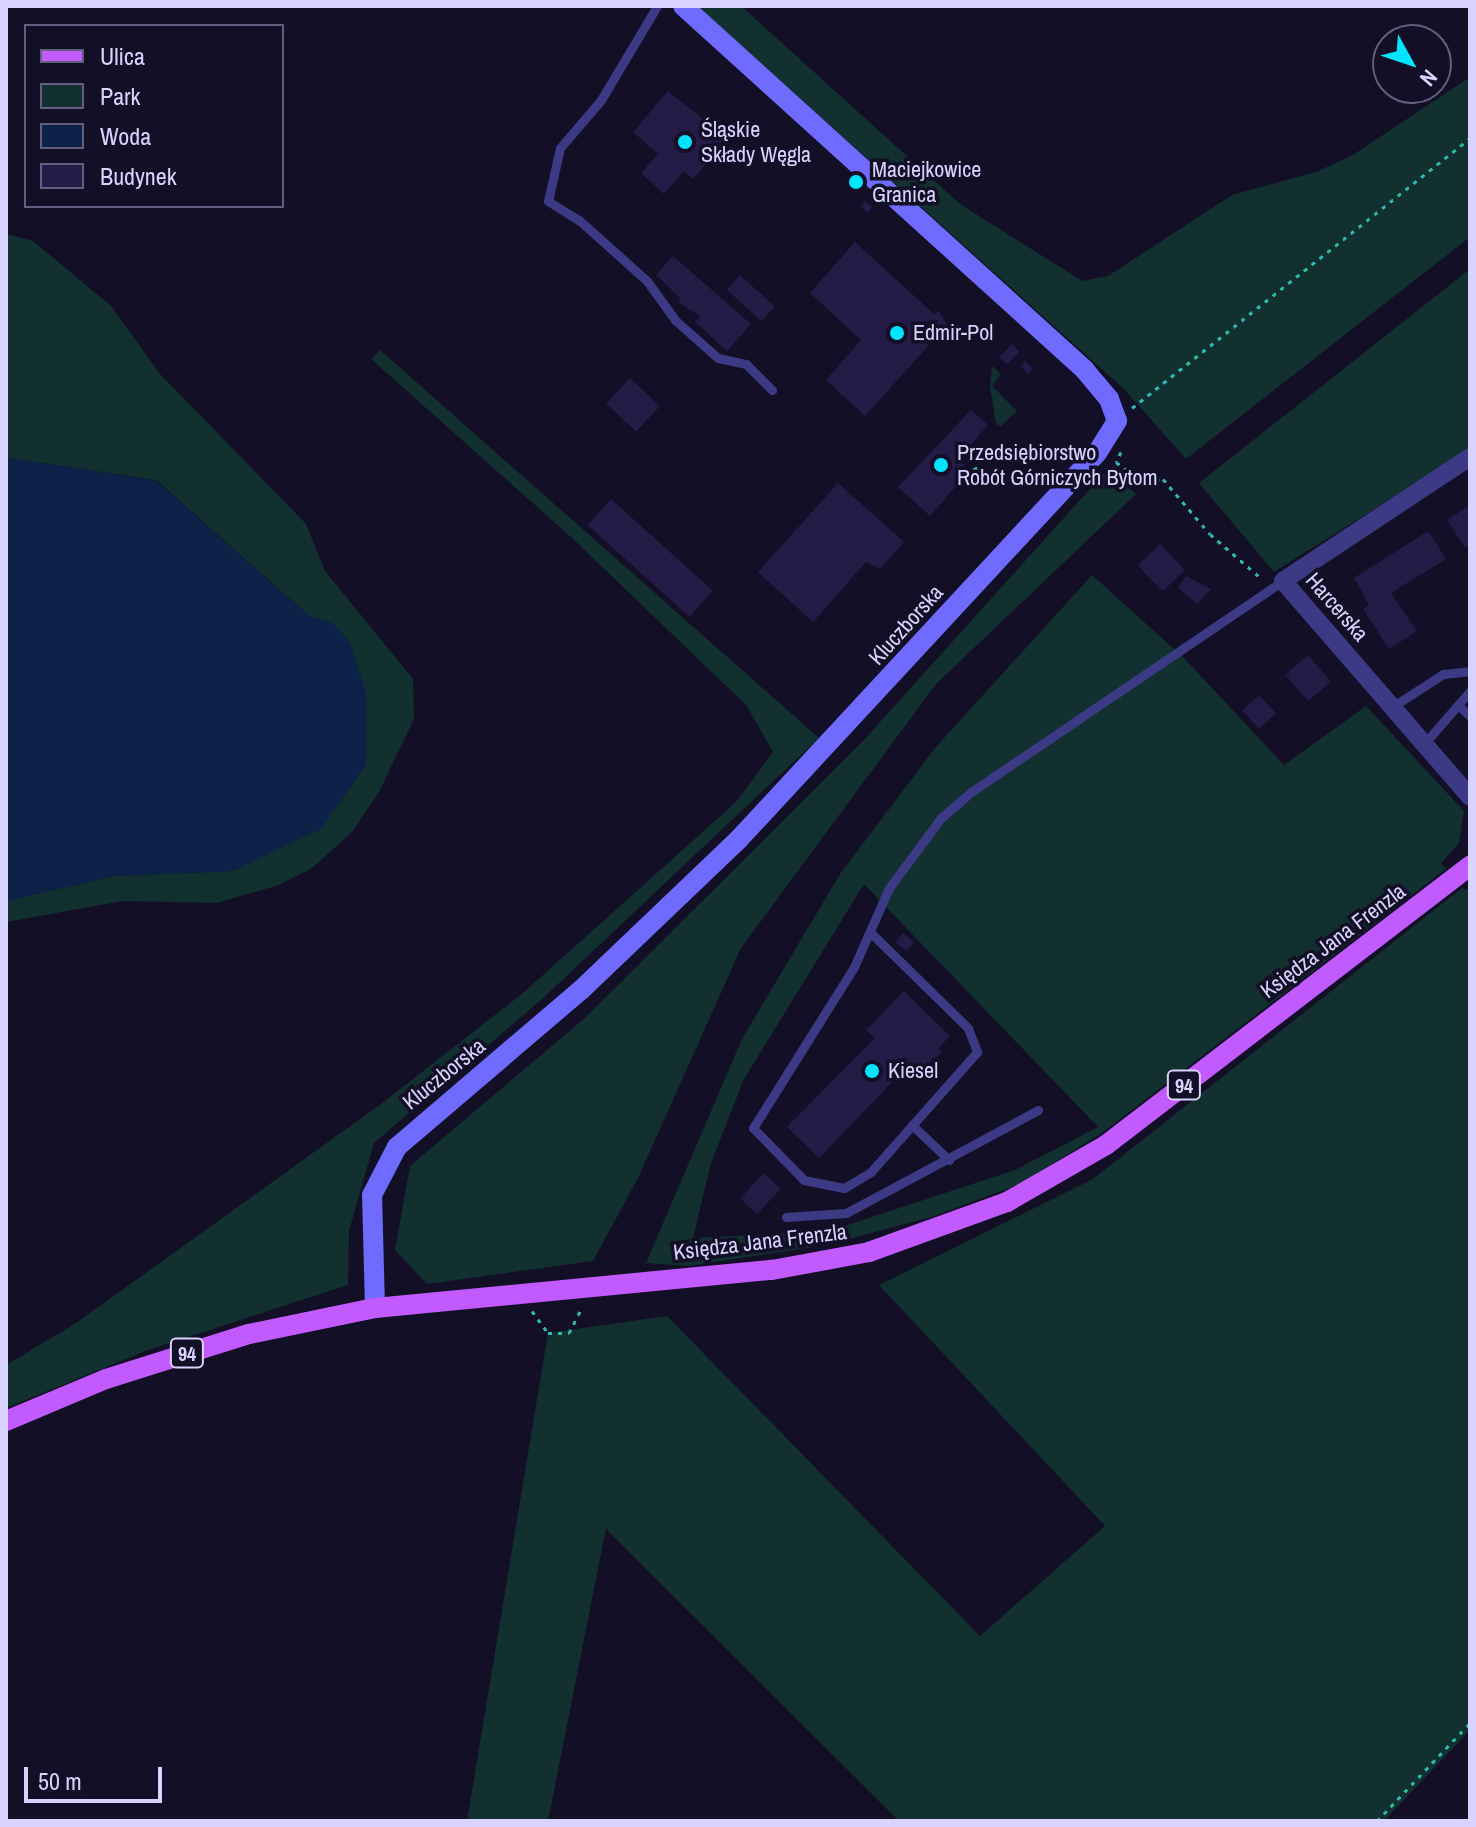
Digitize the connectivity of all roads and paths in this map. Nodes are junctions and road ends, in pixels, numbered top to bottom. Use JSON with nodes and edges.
{"nodes":[{"id":1,"x":657,"y":6,"type":"edge"},
{"id":2,"x":683,"y":6,"type":"edge"},
{"id":3,"x":1470,"y":138,"type":"edge"},
{"id":4,"x":772,"y":390,"type":"dead end"},
{"id":5,"x":1117,"y":421,"type":"junction"},
{"id":6,"x":1120,"y":457,"type":"dead end"},
{"id":7,"x":1470,"y":457,"type":"edge"},
{"id":8,"x":978,"y":467,"type":"dead end"},
{"id":9,"x":965,"y":475,"type":"dead end"},
{"id":10,"x":1277,"y":584,"type":"junction"},
{"id":11,"x":1470,"y":671,"type":"edge"},
{"id":12,"x":1470,"y":691,"type":"edge"},
{"id":13,"x":1458,"y":705,"type":"junction"},
{"id":14,"x":1392,"y":707,"type":"junction"},
{"id":15,"x":1470,"y":716,"type":"edge"},
{"id":16,"x":1424,"y":744,"type":"junction"},
{"id":17,"x":1470,"y":797,"type":"edge"},
{"id":18,"x":1470,"y":866,"type":"edge"},
{"id":19,"x":870,"y":932,"type":"junction"},
{"id":20,"x":1038,"y":1110,"type":"dead end"},
{"id":21,"x":912,"y":1125,"type":"junction"},
{"id":22,"x":949,"y":1160,"type":"junction"},
{"id":23,"x":786,"y":1217,"type":"dead end"},
{"id":24,"x":588,"y":1297,"type":"dead end"},
{"id":25,"x":528,"y":1306,"type":"dead end"},
{"id":26,"x":375,"y":1308,"type":"junction"},
{"id":27,"x":6,"y":1421,"type":"edge"},
{"id":28,"x":1470,"y":1723,"type":"edge"},
{"id":29,"x":1377,"y":1821,"type":"edge"}],
"edges":[{"from":1,"to":4,"type":"lane"},
{"from":2,"to":5,"type":"street"},
{"from":3,"to":5,"type":"path"},
{"from":5,"to":26,"type":"street","name":"Kluczborska"},
{"from":6,"to":10,"type":"path"},
{"from":7,"to":10,"type":"street","name":"Harcerska"},
{"from":8,"to":9,"type":"path"},
{"from":10,"to":14,"type":"street","name":"Harcerska"},
{"from":10,"to":19,"type":"lane"},
{"from":11,"to":14,"type":"lane"},
{"from":12,"to":13,"type":"lane"},
{"from":13,"to":15,"type":"lane"},
{"from":13,"to":16,"type":"lane"},
{"from":14,"to":16,"type":"street","name":"Harcerska"},
{"from":16,"to":17,"type":"street","name":"Harcerska"},
{"from":18,"to":26,"type":"main road","name":"Księdza Jana Frenzla","number":"94"},
{"from":19,"to":21,"type":"lane"},
{"from":19,"to":21,"type":"lane"},
{"from":20,"to":22,"type":"lane"},
{"from":21,"to":22,"type":"lane"},
{"from":22,"to":23,"type":"lane"},
{"from":24,"to":25,"type":"path"},
{"from":26,"to":27,"type":"main road","name":"Księdza Jana Frenzla","number":"94"},
{"from":28,"to":29,"type":"path"}]}
